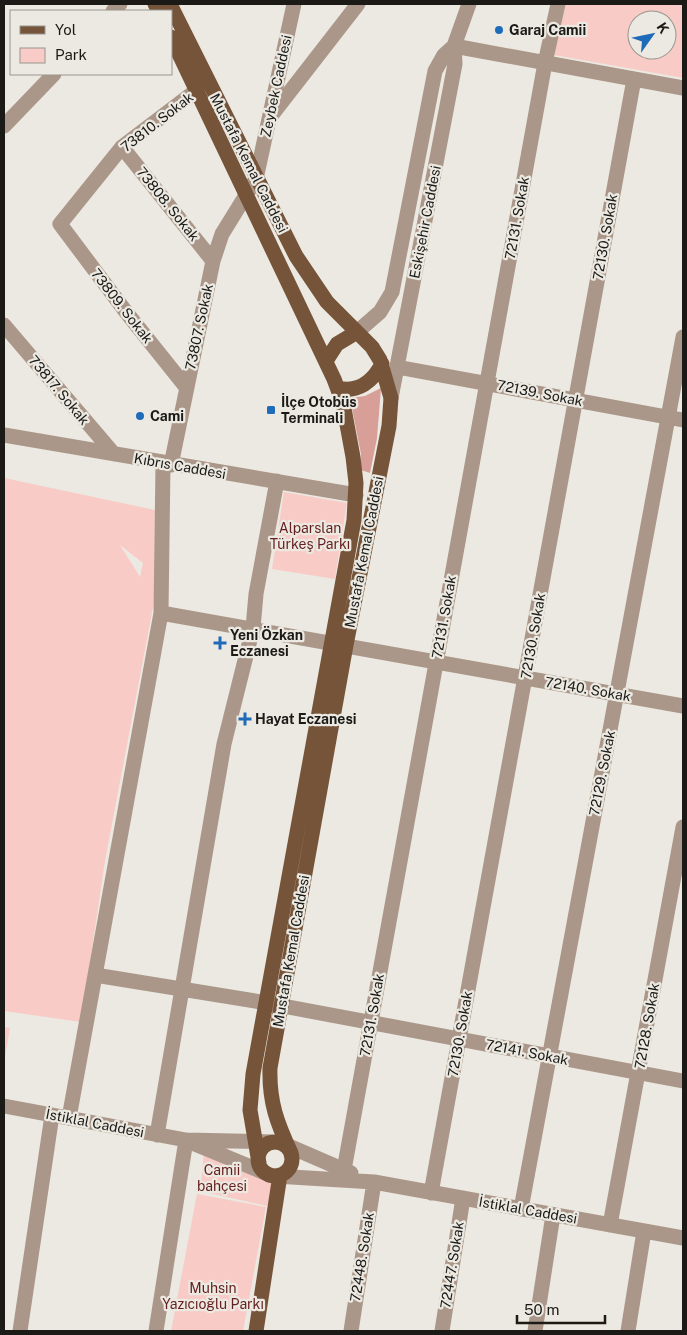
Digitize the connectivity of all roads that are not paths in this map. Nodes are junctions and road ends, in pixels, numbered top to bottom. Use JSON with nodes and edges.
{"nodes":[{"id":1,"x":170,"y":4,"type":"edge"},
{"id":2,"x":294,"y":4,"type":"edge"},
{"id":3,"x":358,"y":4,"type":"edge"},
{"id":4,"x":468,"y":4,"type":"edge"},
{"id":5,"x":558,"y":4,"type":"edge"},
{"id":6,"x":172,"y":39,"type":"edge"},
{"id":7,"x":454,"y":46,"type":"junction"},
{"id":8,"x":545,"y":63,"type":"junction"},
{"id":9,"x":53,"y":75,"type":"edge"},
{"id":10,"x":634,"y":79,"type":"junction"},
{"id":11,"x":683,"y":88,"type":"edge"},
{"id":12,"x":197,"y":90,"type":"junction"},
{"id":13,"x":269,"y":119,"type":"junction"},
{"id":14,"x":4,"y":126,"type":"edge"},
{"id":15,"x":122,"y":147,"type":"junction"},
{"id":16,"x":256,"y":179,"type":"junction"},
{"id":17,"x":246,"y":196,"type":"junction"},
{"id":18,"x":60,"y":224,"type":"joint"},
{"id":19,"x":213,"y":261,"type":"junction"},
{"id":20,"x":4,"y":325,"type":"edge"},
{"id":21,"x":356,"y":332,"type":"junction"},
{"id":22,"x":683,"y":337,"type":"edge"},
{"id":23,"x":326,"y":361,"type":"junction"},
{"id":24,"x":382,"y":364,"type":"junction"},
{"id":25,"x":397,"y":367,"type":"junction"},
{"id":26,"x":487,"y":384,"type":"junction"},
{"id":27,"x":186,"y":387,"type":"junction"},
{"id":28,"x":338,"y":388,"type":"junction"},
{"id":29,"x":391,"y":398,"type":"junction"},
{"id":30,"x":576,"y":400,"type":"junction"},
{"id":31,"x":676,"y":419,"type":"edge"},
{"id":32,"x":4,"y":435,"type":"edge"},
{"id":33,"x":114,"y":454,"type":"junction"},
{"id":34,"x":167,"y":464,"type":"junction"},
{"id":35,"x":277,"y":481,"type":"junction"},
{"id":36,"x":356,"y":495,"type":"junction"},
{"id":37,"x":161,"y":613,"type":"junction"},
{"id":38,"x":253,"y":628,"type":"junction"},
{"id":39,"x":339,"y":644,"type":"junction"},
{"id":40,"x":436,"y":662,"type":"junction"},
{"id":41,"x":525,"y":678,"type":"junction"},
{"id":42,"x":617,"y":694,"type":"junction"},
{"id":43,"x":683,"y":706,"type":"edge"},
{"id":44,"x":683,"y":828,"type":"edge"},
{"id":45,"x":95,"y":974,"type":"junction"},
{"id":46,"x":180,"y":989,"type":"junction"},
{"id":47,"x":274,"y":1004,"type":"junction"},
{"id":48,"x":371,"y":1023,"type":"junction"},
{"id":49,"x":459,"y":1039,"type":"junction"},
{"id":50,"x":549,"y":1056,"type":"junction"},
{"id":51,"x":638,"y":1072,"type":"junction"},
{"id":52,"x":683,"y":1081,"type":"edge"},
{"id":53,"x":4,"y":1106,"type":"edge"},
{"id":54,"x":52,"y":1115,"type":"junction"},
{"id":55,"x":69,"y":1118,"type":"junction"},
{"id":56,"x":158,"y":1135,"type":"junction"},
{"id":57,"x":186,"y":1140,"type":"junction"},
{"id":58,"x":254,"y":1141,"type":"junction"},
{"id":59,"x":284,"y":1146,"type":"junction"},
{"id":60,"x":259,"y":1163,"type":"junction"},
{"id":61,"x":344,"y":1170,"type":"junction"},
{"id":62,"x":276,"y":1175,"type":"junction"},
{"id":63,"x":374,"y":1182,"type":"junction"},
{"id":64,"x":432,"y":1193,"type":"junction"},
{"id":65,"x":463,"y":1198,"type":"junction"},
{"id":66,"x":521,"y":1209,"type":"junction"},
{"id":67,"x":553,"y":1215,"type":"junction"},
{"id":68,"x":610,"y":1225,"type":"junction"},
{"id":69,"x":644,"y":1231,"type":"junction"},
{"id":70,"x":683,"y":1238,"type":"edge"},
{"id":71,"x":20,"y":1331,"type":"edge"},
{"id":72,"x":156,"y":1331,"type":"edge"},
{"id":73,"x":256,"y":1331,"type":"edge"},
{"id":74,"x":350,"y":1331,"type":"edge"},
{"id":75,"x":442,"y":1331,"type":"edge"},
{"id":76,"x":535,"y":1331,"type":"edge"},
{"id":77,"x":628,"y":1331,"type":"edge"}],
"edges":[{"from":1,"to":16,"type":"main road","name":"Mustafa Kemal Caddesi"},
{"from":2,"to":13,"type":"street","name":"Zeybek Caddesi"},
{"from":3,"to":13,"type":"street"},
{"from":4,"to":7,"type":"street"},
{"from":5,"to":8,"type":"street","name":"72131. Sokak"},
{"from":6,"to":12,"type":"main road","name":"Mustafa Kemal Caddesi"},
{"from":7,"to":8,"type":"street"},
{"from":7,"to":21,"type":"street","name":"Eskişehir Caddesi"},
{"from":7,"to":25,"type":"street","name":"Eskişehir Caddesi"},
{"from":8,"to":10,"type":"street"},
{"from":8,"to":26,"type":"street","name":"72131. Sokak"},
{"from":9,"to":14,"type":"street"},
{"from":10,"to":11,"type":"street"},
{"from":10,"to":30,"type":"street","name":"72130. Sokak"},
{"from":12,"to":15,"type":"street","name":"73810. Sokak"},
{"from":12,"to":17,"type":"main road","name":"Mustafa Kemal Caddesi"},
{"from":13,"to":16,"type":"street","name":"Zeybek Caddesi"},
{"from":15,"to":18,"type":"street","name":"73810. Sokak"},
{"from":15,"to":19,"type":"street","name":"73808. Sokak"},
{"from":16,"to":17,"type":"street","name":"Zeybek Caddesi"},
{"from":16,"to":21,"type":"main road","name":"Mustafa Kemal Caddesi"},
{"from":17,"to":19,"type":"street","name":"73807. Sokak"},
{"from":17,"to":23,"type":"main road","name":"Mustafa Kemal Caddesi"},
{"from":18,"to":27,"type":"street","name":"73809. Sokak"},
{"from":19,"to":27,"type":"street","name":"73807. Sokak"},
{"from":20,"to":33,"type":"street","name":"73817. Sokak"},
{"from":21,"to":23,"type":"main road"},
{"from":21,"to":24,"type":"main road","name":"Mustafa Kemal Caddesi"},
{"from":22,"to":31,"type":"street","name":"72129. Sokak"},
{"from":23,"to":28,"type":"main road","name":"Mustafa Kemal Caddesi"},
{"from":24,"to":28,"type":"main road"},
{"from":24,"to":29,"type":"main road","name":"Mustafa Kemal Caddesi"},
{"from":25,"to":26,"type":"street","name":"72139. Sokak"},
{"from":25,"to":29,"type":"street","name":"Eskişehir Caddesi"},
{"from":26,"to":30,"type":"street","name":"72139. Sokak"},
{"from":26,"to":40,"type":"street","name":"72131. Sokak"},
{"from":27,"to":34,"type":"street","name":"73807. Sokak"},
{"from":28,"to":36,"type":"main road","name":"Mustafa Kemal Caddesi"},
{"from":29,"to":39,"type":"main road","name":"Mustafa Kemal Caddesi"},
{"from":30,"to":31,"type":"street","name":"72139. Sokak"},
{"from":30,"to":41,"type":"street","name":"72130. Sokak"},
{"from":31,"to":42,"type":"street","name":"72129. Sokak"},
{"from":32,"to":33,"type":"street","name":"Kıbrıs Caddesi"},
{"from":33,"to":34,"type":"street","name":"Kıbrıs Caddesi"},
{"from":34,"to":35,"type":"street","name":"Kıbrıs Caddesi"},
{"from":34,"to":37,"type":"street","name":"73807. Sokak"},
{"from":35,"to":36,"type":"street","name":"Kıbrıs Caddesi"},
{"from":35,"to":38,"type":"street"},
{"from":36,"to":39,"type":"main road","name":"Mustafa Kemal Caddesi"},
{"from":37,"to":38,"type":"street","name":"72140. Sokak"},
{"from":37,"to":45,"type":"street","name":"73807. Sokak"},
{"from":38,"to":39,"type":"street","name":"72140. Sokak"},
{"from":38,"to":46,"type":"street"},
{"from":39,"to":40,"type":"street","name":"72140. Sokak"},
{"from":39,"to":47,"type":"main road","name":"Mustafa Kemal Caddesi"},
{"from":40,"to":41,"type":"street","name":"72140. Sokak"},
{"from":40,"to":48,"type":"street","name":"72131. Sokak"},
{"from":41,"to":42,"type":"street","name":"72140. Sokak"},
{"from":41,"to":49,"type":"street","name":"72130. Sokak"},
{"from":42,"to":43,"type":"street","name":"72140. Sokak"},
{"from":42,"to":50,"type":"street","name":"72129. Sokak"},
{"from":44,"to":51,"type":"street","name":"72128. Sokak"},
{"from":45,"to":46,"type":"street","name":"72141. Sokak"},
{"from":45,"to":55,"type":"street","name":"73807. Sokak"},
{"from":46,"to":47,"type":"street","name":"72141. Sokak"},
{"from":46,"to":56,"type":"street"},
{"from":47,"to":48,"type":"street","name":"72141. Sokak"},
{"from":47,"to":58,"type":"main road","name":"Mustafa Kemal Caddesi"},
{"from":47,"to":59,"type":"main road","name":"Mustafa Kemal Caddesi"},
{"from":48,"to":49,"type":"street","name":"72141. Sokak"},
{"from":48,"to":61,"type":"street","name":"72131. Sokak"},
{"from":49,"to":50,"type":"street","name":"72141. Sokak"},
{"from":49,"to":64,"type":"street","name":"72130. Sokak"},
{"from":50,"to":51,"type":"street","name":"72141. Sokak"},
{"from":50,"to":66,"type":"street","name":"72129. Sokak"},
{"from":51,"to":52,"type":"street","name":"72141. Sokak"},
{"from":51,"to":68,"type":"street","name":"72128. Sokak"},
{"from":53,"to":54,"type":"street","name":"İstiklal Caddesi"},
{"from":54,"to":55,"type":"street","name":"İstiklal Caddesi"},
{"from":54,"to":71,"type":"street"},
{"from":55,"to":56,"type":"street","name":"İstiklal Caddesi"},
{"from":56,"to":57,"type":"street","name":"İstiklal Caddesi"},
{"from":57,"to":58,"type":"street","name":"İstiklal Caddesi"},
{"from":57,"to":62,"type":"street","name":"İstiklal Caddesi"},
{"from":57,"to":72,"type":"street"},
{"from":58,"to":59,"type":"street","name":"İstiklal Caddesi"},
{"from":58,"to":60,"type":"main road","name":"Mustafa Kemal Caddesi"},
{"from":59,"to":60,"type":"main road"},
{"from":59,"to":61,"type":"street","name":"İstiklal Caddesi"},
{"from":59,"to":62,"type":"main road"},
{"from":60,"to":62,"type":"main road"},
{"from":61,"to":63,"type":"street","name":"İstiklal Caddesi"},
{"from":62,"to":63,"type":"street","name":"İstiklal Caddesi"},
{"from":62,"to":73,"type":"main road"},
{"from":63,"to":64,"type":"street","name":"İstiklal Caddesi"},
{"from":63,"to":74,"type":"street","name":"72448. Sokak"},
{"from":64,"to":65,"type":"street","name":"İstiklal Caddesi"},
{"from":65,"to":66,"type":"street","name":"İstiklal Caddesi"},
{"from":65,"to":75,"type":"street","name":"72447. Sokak"},
{"from":66,"to":67,"type":"street","name":"İstiklal Caddesi"},
{"from":67,"to":68,"type":"street","name":"İstiklal Caddesi"},
{"from":67,"to":76,"type":"street"},
{"from":68,"to":69,"type":"street","name":"İstiklal Caddesi"},
{"from":69,"to":70,"type":"street","name":"İstiklal Caddesi"},
{"from":69,"to":77,"type":"street"}]}
